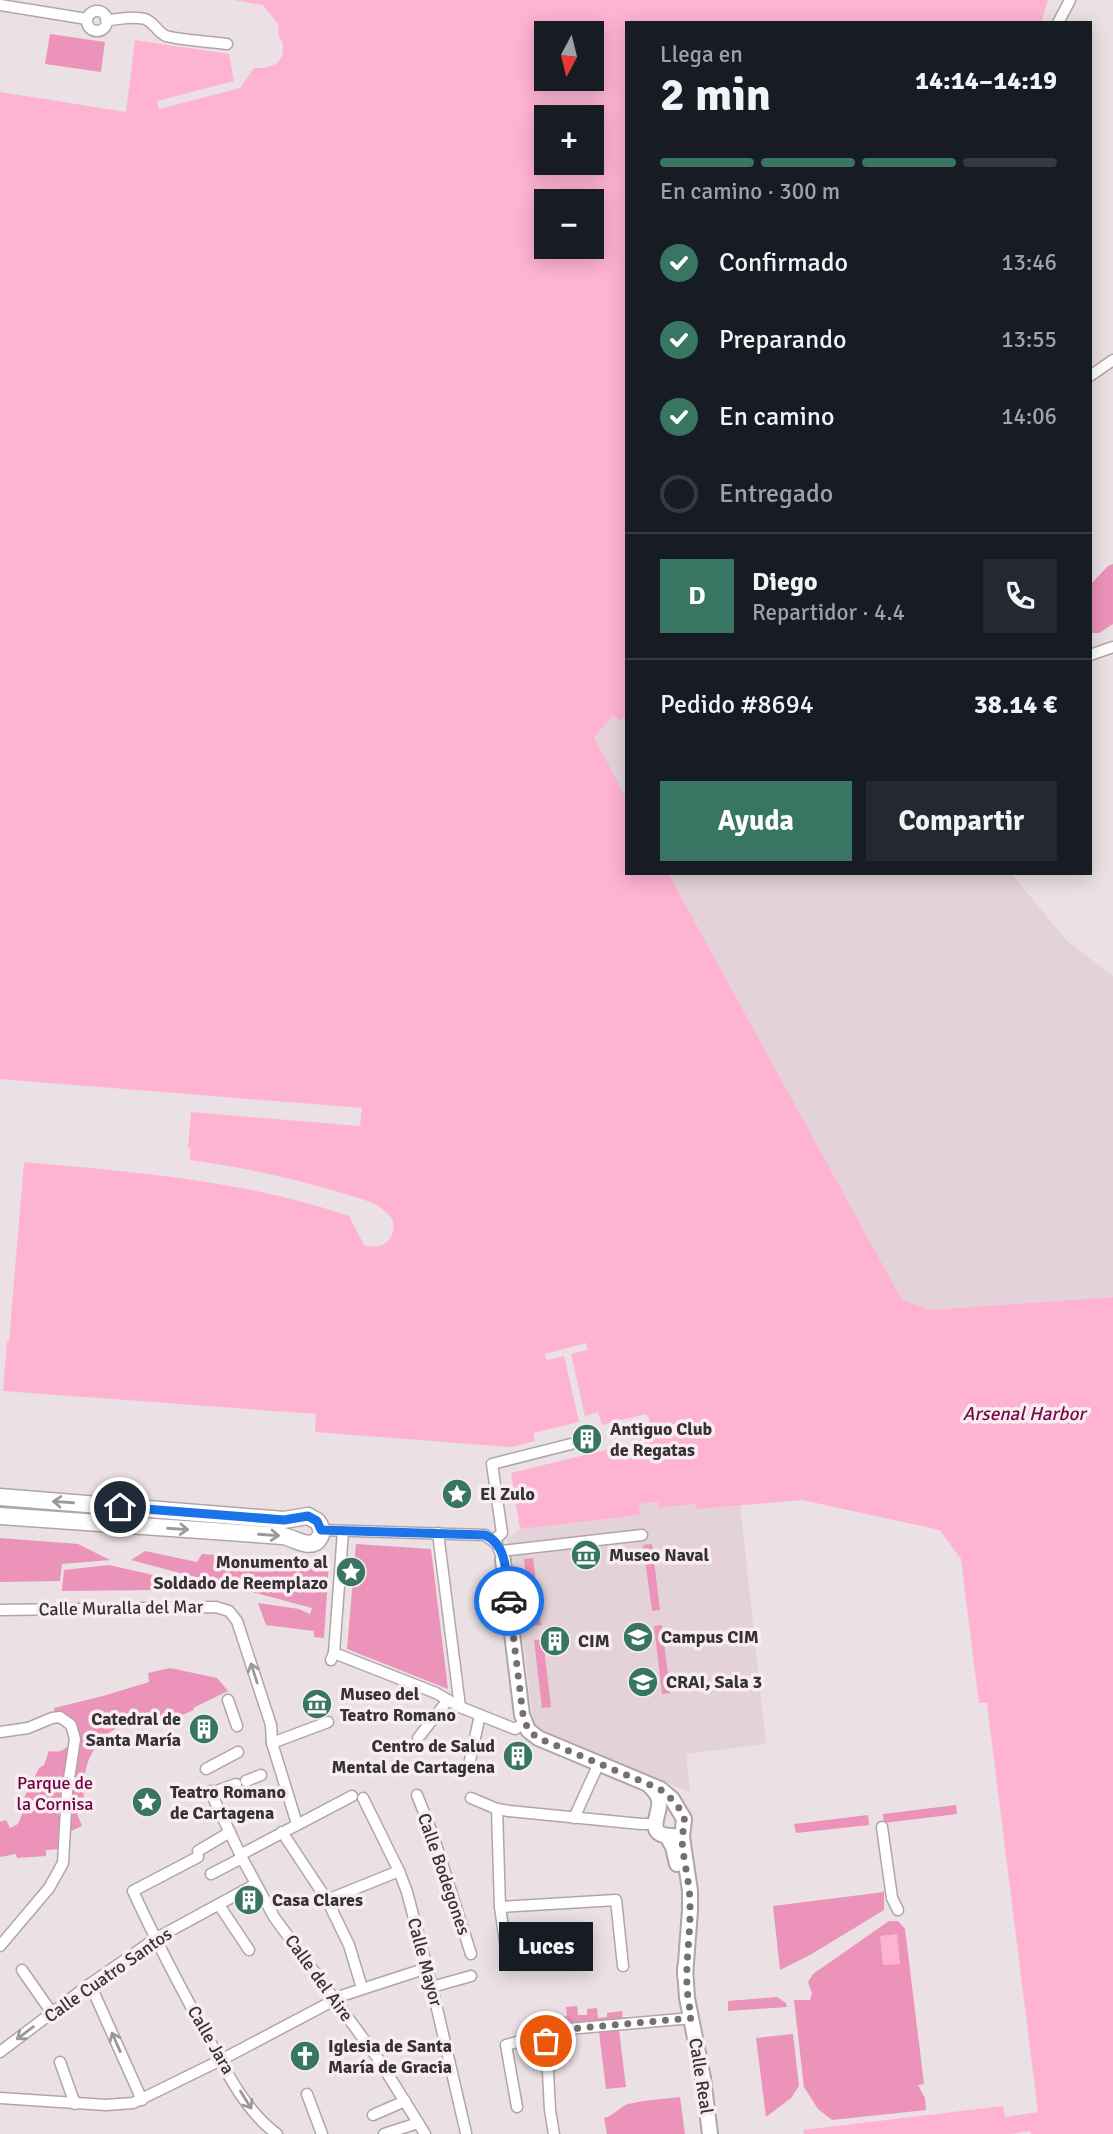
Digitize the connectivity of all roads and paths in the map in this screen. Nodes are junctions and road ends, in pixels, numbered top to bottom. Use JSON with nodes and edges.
{"nodes":[{"id":1,"x":1070,"y":0,"type":"edge"},
{"id":2,"x":0,"y":5,"type":"edge"},
{"id":3,"x":87,"y":19,"type":"junction"},
{"id":4,"x":106,"y":20,"type":"junction"},
{"id":5,"x":1059,"y":21,"type":"edge"},
{"id":6,"x":228,"y":44,"type":"dead end"},
{"id":7,"x":1113,"y":360,"type":"edge"},
{"id":8,"x":1092,"y":375,"type":"edge"},
{"id":9,"x":1113,"y":648,"type":"edge"},
{"id":10,"x":1092,"y":653,"type":"edge"},
{"id":11,"x":571,"y":1444,"type":"dead end"},
{"id":12,"x":0,"y":1497,"type":"edge"},
{"id":13,"x":0,"y":1516,"type":"edge"},
{"id":14,"x":301,"y":1518,"type":"junction"},
{"id":15,"x":321,"y":1530,"type":"junction"},
{"id":16,"x":343,"y":1531,"type":"junction"},
{"id":17,"x":438,"y":1533,"type":"junction"},
{"id":18,"x":642,"y":1535,"type":"dead end"},
{"id":19,"x":494,"y":1540,"type":"junction"},
{"id":20,"x":298,"y":1541,"type":"junction"},
{"id":21,"x":502,"y":1556,"type":"junction"},
{"id":22,"x":0,"y":1610,"type":"edge"},
{"id":23,"x":228,"y":1700,"type":"dead end"},
{"id":24,"x":448,"y":1700,"type":"junction"},
{"id":25,"x":460,"y":1707,"type":"junction"},
{"id":26,"x":480,"y":1715,"type":"junction"},
{"id":27,"x":328,"y":1722,"type":"dead end"},
{"id":28,"x":524,"y":1723,"type":"junction"},
{"id":29,"x":237,"y":1726,"type":"dead end"},
{"id":30,"x":0,"y":1731,"type":"edge"},
{"id":31,"x":418,"y":1738,"type":"dead end"},
{"id":32,"x":272,"y":1743,"type":"junction"},
{"id":33,"x":238,"y":1752,"type":"dead end"},
{"id":34,"x":599,"y":1763,"type":"junction"},
{"id":35,"x":469,"y":1765,"type":"dead end"},
{"id":36,"x":206,"y":1769,"type":"dead end"},
{"id":37,"x":270,"y":1771,"type":"junction"},
{"id":38,"x":639,"y":1779,"type":"junction"},
{"id":39,"x":416,"y":1795,"type":"dead end"},
{"id":40,"x":471,"y":1798,"type":"dead end"},
{"id":41,"x":497,"y":1809,"type":"junction"},
{"id":42,"x":574,"y":1818,"type":"junction"},
{"id":43,"x":656,"y":1819,"type":"junction"},
{"id":44,"x":682,"y":1819,"type":"junction"},
{"id":45,"x":296,"y":1824,"type":"junction"},
{"id":46,"x":882,"y":1827,"type":"dead end"},
{"id":47,"x":230,"y":1832,"type":"junction"},
{"id":48,"x":282,"y":1832,"type":"junction"},
{"id":49,"x":667,"y":1836,"type":"junction"},
{"id":50,"x":241,"y":1856,"type":"junction"},
{"id":51,"x":399,"y":1871,"type":"junction"},
{"id":52,"x":211,"y":1874,"type":"dead end"},
{"id":53,"x":256,"y":1884,"type":"junction"},
{"id":54,"x":327,"y":1900,"type":"junction"},
{"id":55,"x":219,"y":1905,"type":"junction"},
{"id":56,"x":500,"y":1907,"type":"junction"},
{"id":57,"x":898,"y":1910,"type":"dead end"},
{"id":58,"x":155,"y":1939,"type":"junction"},
{"id":59,"x":0,"y":1946,"type":"edge"},
{"id":60,"x":506,"y":1949,"type":"dead end"},
{"id":61,"x":249,"y":1951,"type":"dead end"},
{"id":62,"x":471,"y":1954,"type":"dead end"},
{"id":63,"x":623,"y":1966,"type":"dead end"},
{"id":64,"x":427,"y":1968,"type":"junction"},
{"id":65,"x":22,"y":1970,"type":"dead end"},
{"id":66,"x":471,"y":1976,"type":"dead end"},
{"id":67,"x":685,"y":1976,"type":"junction"},
{"id":68,"x":90,"y":1984,"type":"junction"},
{"id":69,"x":432,"y":1987,"type":"junction"},
{"id":70,"x":362,"y":1988,"type":"junction"},
{"id":71,"x":336,"y":2001,"type":"junction"},
{"id":72,"x":52,"y":2013,"type":"junction"},
{"id":73,"x":692,"y":2018,"type":"junction"},
{"id":74,"x":542,"y":2038,"type":"junction"},
{"id":75,"x":0,"y":2052,"type":"edge"},
{"id":76,"x":221,"y":2060,"type":"junction"},
{"id":77,"x":60,"y":2062,"type":"dead end"},
{"id":78,"x":307,"y":2094,"type":"dead end"},
{"id":79,"x":0,"y":2098,"type":"edge"},
{"id":80,"x":142,"y":2100,"type":"junction"},
{"id":81,"x":405,"y":2101,"type":"junction"},
{"id":82,"x":75,"y":2104,"type":"junction"},
{"id":83,"x":517,"y":2107,"type":"dead end"},
{"id":84,"x":373,"y":2115,"type":"dead end"},
{"id":85,"x":418,"y":2123,"type":"junction"},
{"id":86,"x":466,"y":2133,"type":"edge"},
{"id":87,"x":277,"y":2134,"type":"edge"},
{"id":88,"x":321,"y":2134,"type":"edge"},
{"id":89,"x":384,"y":2134,"type":"edge"},
{"id":90,"x":425,"y":2134,"type":"edge"},
{"id":91,"x":554,"y":2134,"type":"edge"},
{"id":92,"x":710,"y":2134,"type":"edge"},
{"id":93,"x":718,"y":2134,"type":"edge"}],
"edges":[{"from":1,"to":5,"type":"street"},
{"from":2,"to":3,"type":"street"},
{"from":3,"to":4,"type":"street"},
{"from":3,"to":4,"type":"street"},
{"from":4,"to":6,"type":"street"},
{"from":7,"to":8,"type":"street"},
{"from":9,"to":10,"type":"street"},
{"from":11,"to":19,"type":"street"},
{"from":14,"to":12,"type":"main road","one_way":true},
{"from":13,"to":20,"type":"main road","one_way":true},
{"from":14,"to":15,"type":"main road"},
{"from":14,"to":20,"type":"main road"},
{"from":15,"to":16,"type":"street"},
{"from":15,"to":20,"type":"main road"},
{"from":16,"to":17,"type":"street"},
{"from":16,"to":24,"type":"street"},
{"from":17,"to":19,"type":"street"},
{"from":17,"to":25,"type":"street"},
{"from":18,"to":21,"type":"street"},
{"from":19,"to":21,"type":"street"},
{"from":21,"to":28,"type":"main road"},
{"from":32,"to":22,"type":"street","name":"Calle Muralla del Mar","one_way":true},
{"from":23,"to":29,"type":"street"},
{"from":24,"to":25,"type":"street"},
{"from":24,"to":31,"type":"street"},
{"from":25,"to":26,"type":"street"},
{"from":26,"to":28,"type":"street"},
{"from":26,"to":35,"type":"street"},
{"from":27,"to":32,"type":"street"},
{"from":28,"to":34,"type":"main road"},
{"from":30,"to":59,"type":"street"},
{"from":32,"to":37,"type":"street"},
{"from":33,"to":36,"type":"street"},
{"from":34,"to":38,"type":"main road"},
{"from":34,"to":42,"type":"street"},
{"from":37,"to":45,"type":"street"},
{"from":37,"to":47,"type":"street","name":"Calle del Aire"},
{"from":38,"to":43,"type":"main road"},
{"from":38,"to":44,"type":"main road"},
{"from":39,"to":62,"type":"street","name":"Calle Bodegones"},
{"from":40,"to":41,"type":"street"},
{"from":41,"to":42,"type":"street"},
{"from":41,"to":56,"type":"street"},
{"from":42,"to":43,"type":"street"},
{"from":43,"to":44,"type":"main road"},
{"from":43,"to":49,"type":"main road"},
{"from":44,"to":49,"type":"main road"},
{"from":44,"to":67,"type":"main road","name":"Calle Real"},
{"from":45,"to":48,"type":"street"},
{"from":45,"to":51,"type":"street","name":"Calle Mayor"},
{"from":46,"to":57,"type":"street"},
{"from":47,"to":50,"type":"street","name":"Calle del Aire"},
{"from":47,"to":58,"type":"street","name":"Calle Jara"},
{"from":48,"to":50,"type":"street"},
{"from":48,"to":54,"type":"street"},
{"from":49,"to":67,"type":"main road","name":"Calle Real"},
{"from":50,"to":52,"type":"street"},
{"from":50,"to":53,"type":"street","name":"Calle del Aire"},
{"from":51,"to":54,"type":"street"},
{"from":51,"to":64,"type":"street","name":"Calle Mayor"},
{"from":53,"to":55,"type":"street","name":"Calle Cuatro Santos"},
{"from":53,"to":71,"type":"street","name":"Calle del Aire"},
{"from":54,"to":70,"type":"street"},
{"from":55,"to":58,"type":"street","name":"Calle Cuatro Santos"},
{"from":55,"to":61,"type":"street"},
{"from":56,"to":60,"type":"street"},
{"from":56,"to":63,"type":"street"},
{"from":58,"to":68,"type":"street","name":"Calle Cuatro Santos"},
{"from":58,"to":76,"type":"street","name":"Calle Jara"},
{"from":64,"to":69,"type":"street","name":"Calle Mayor"},
{"from":64,"to":70,"type":"street"},
{"from":65,"to":72,"type":"street"},
{"from":66,"to":69,"type":"street"},
{"from":67,"to":73,"type":"main road","name":"Calle Real"},
{"from":68,"to":72,"type":"street","name":"Calle Cuatro Santos"},
{"from":80,"to":68,"type":"street","one_way":true},
{"from":69,"to":86,"type":"street","name":"Calle Mayor"},
{"from":70,"to":71,"type":"street"},
{"from":71,"to":76,"type":"street"},
{"from":71,"to":81,"type":"street","name":"Calle del Aire"},
{"from":72,"to":75,"type":"street","name":"Calle Cuatro Santos","one_way":true},
{"from":73,"to":74,"type":"street"},
{"from":73,"to":92,"type":"main road","name":"Calle Real"},
{"from":73,"to":93,"type":"main road","name":"Calle Real"},
{"from":74,"to":83,"type":"street"},
{"from":74,"to":91,"type":"street"},
{"from":76,"to":80,"type":"street"},
{"from":76,"to":87,"type":"street","name":"Calle Jara","one_way":true},
{"from":77,"to":82,"type":"street"},
{"from":78,"to":88,"type":"street"},
{"from":79,"to":82,"type":"street"},
{"from":80,"to":82,"type":"street"},
{"from":81,"to":84,"type":"street"},
{"from":81,"to":85,"type":"street","name":"Calle del Aire"},
{"from":85,"to":89,"type":"street"},
{"from":85,"to":90,"type":"street","name":"Calle del Aire"}]}
